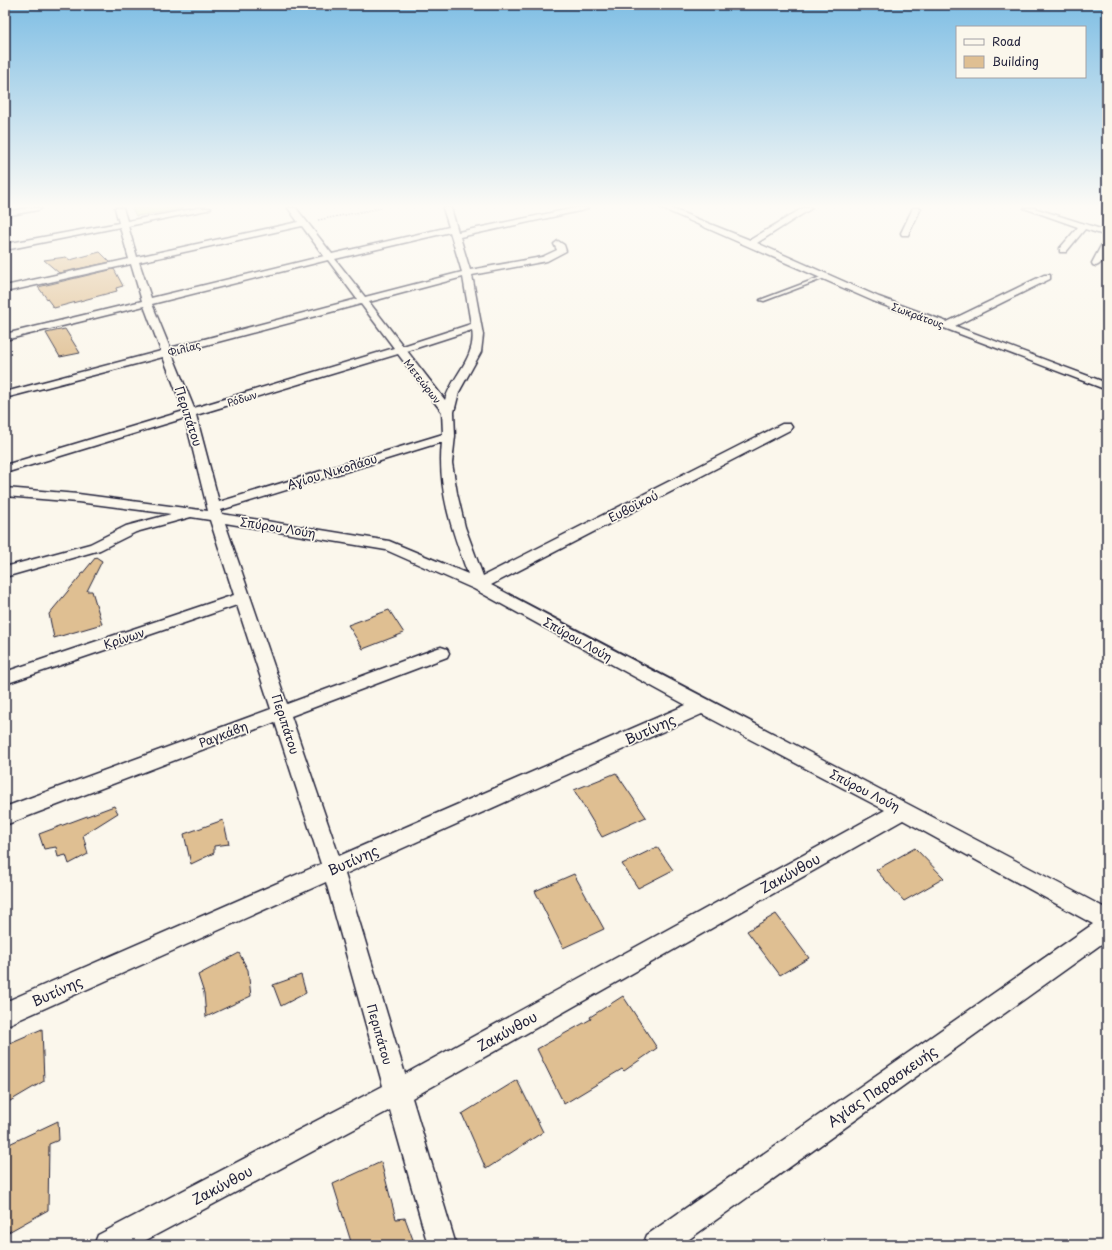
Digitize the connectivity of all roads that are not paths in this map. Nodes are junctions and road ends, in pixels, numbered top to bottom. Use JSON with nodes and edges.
{"nodes":[{"id":1,"x":113,"y":266,"type":"edge"},
{"id":2,"x":135,"y":266,"type":"edge"},
{"id":3,"x":293,"y":266,"type":"edge"},
{"id":4,"x":338,"y":266,"type":"edge"},
{"id":5,"x":465,"y":266,"type":"edge"},
{"id":6,"x":501,"y":266,"type":"edge"},
{"id":7,"x":804,"y":266,"type":"edge"},
{"id":8,"x":467,"y":273,"type":"junction"},
{"id":9,"x":828,"y":276,"type":"junction"},
{"id":10,"x":1047,"y":277,"type":"dead end"},
{"id":11,"x":5,"y":289,"type":"edge"},
{"id":12,"x":363,"y":300,"type":"junction"},
{"id":13,"x":762,"y":300,"type":"dead end"},
{"id":14,"x":147,"y":302,"type":"junction"},
{"id":15,"x":477,"y":325,"type":"junction"},
{"id":16,"x":947,"y":326,"type":"junction"},
{"id":17,"x":5,"y":337,"type":"edge"},
{"id":18,"x":400,"y":350,"type":"junction"},
{"id":19,"x":167,"y":352,"type":"junction"},
{"id":20,"x":1107,"y":387,"type":"edge"},
{"id":21,"x":5,"y":395,"type":"edge"},
{"id":22,"x":448,"y":412,"type":"junction"},
{"id":23,"x":190,"y":413,"type":"junction"},
{"id":24,"x":786,"y":427,"type":"dead end"},
{"id":25,"x":449,"y":436,"type":"junction"},
{"id":26,"x":5,"y":469,"type":"edge"},
{"id":27,"x":5,"y":492,"type":"edge"},
{"id":28,"x":216,"y":512,"type":"junction"},
{"id":29,"x":192,"y":513,"type":"junction"},
{"id":30,"x":5,"y":572,"type":"edge"},
{"id":31,"x":479,"y":585,"type":"junction"},
{"id":32,"x":243,"y":598,"type":"junction"},
{"id":33,"x":441,"y":653,"type":"dead end"},
{"id":34,"x":5,"y":678,"type":"edge"},
{"id":35,"x":702,"y":706,"type":"junction"},
{"id":36,"x":282,"y":712,"type":"junction"},
{"id":37,"x":903,"y":810,"type":"junction"},
{"id":38,"x":5,"y":816,"type":"edge"},
{"id":39,"x":333,"y":869,"type":"junction"},
{"id":40,"x":1107,"y":920,"type":"edge"},
{"id":41,"x":1107,"y":927,"type":"edge"},
{"id":42,"x":5,"y":1014,"type":"edge"},
{"id":43,"x":397,"y":1092,"type":"junction"},
{"id":44,"x":108,"y":1245,"type":"edge"},
{"id":45,"x":442,"y":1245,"type":"edge"},
{"id":46,"x":657,"y":1245,"type":"edge"}],
"edges":[{"from":1,"to":11,"type":"street"},
{"from":2,"to":14,"type":"street","name":"Περιπάτου"},
{"from":3,"to":14,"type":"street"},
{"from":4,"to":12,"type":"street","name":"Μετεώρων"},
{"from":5,"to":8,"type":"street"},
{"from":6,"to":8,"type":"street","name":"Φιλίας"},
{"from":7,"to":9,"type":"street","name":"Σωκράτους"},
{"from":8,"to":12,"type":"street","name":"Φιλίας"},
{"from":8,"to":15,"type":"street"},
{"from":9,"to":13,"type":"lane"},
{"from":9,"to":16,"type":"street","name":"Σωκράτους"},
{"from":10,"to":16,"type":"street"},
{"from":12,"to":18,"type":"street","name":"Μετεώρων"},
{"from":12,"to":19,"type":"street","name":"Φιλίας"},
{"from":14,"to":17,"type":"street"},
{"from":14,"to":19,"type":"street","name":"Περιπάτου"},
{"from":15,"to":18,"type":"street","name":"Ρόδων"},
{"from":15,"to":22,"type":"street"},
{"from":16,"to":20,"type":"street","name":"Σωκράτους"},
{"from":18,"to":22,"type":"street","name":"Μετεώρων"},
{"from":18,"to":23,"type":"street","name":"Ρόδων"},
{"from":19,"to":21,"type":"street","name":"Φιλίας"},
{"from":19,"to":23,"type":"street","name":"Περιπάτου"},
{"from":22,"to":25,"type":"street","name":"Μετεώρων"},
{"from":23,"to":26,"type":"street","name":"Ρόδων"},
{"from":23,"to":28,"type":"street","name":"Περιπάτου"},
{"from":24,"to":31,"type":"street","name":"Ευβοϊκού"},
{"from":25,"to":28,"type":"street","name":"Αγίου Νικολάου"},
{"from":25,"to":31,"type":"street","name":"Μετεώρων"},
{"from":27,"to":29,"type":"street","name":"Σπύρου Λούη"},
{"from":28,"to":29,"type":"street","name":"Σπύρου Λούη"},
{"from":28,"to":31,"type":"street","name":"Σπύρου Λούη"},
{"from":28,"to":32,"type":"street","name":"Περιπάτου"},
{"from":29,"to":30,"type":"street"},
{"from":31,"to":35,"type":"street","name":"Σπύρου Λούη"},
{"from":32,"to":34,"type":"street","name":"Κρίνων"},
{"from":32,"to":36,"type":"street","name":"Περιπάτου"},
{"from":33,"to":36,"type":"street","name":"Ραγκάβη"},
{"from":35,"to":37,"type":"street","name":"Σπύρου Λούη"},
{"from":35,"to":39,"type":"street","name":"Βυτίνης"},
{"from":36,"to":38,"type":"street","name":"Ραγκάβη"},
{"from":36,"to":39,"type":"street","name":"Περιπάτου"},
{"from":37,"to":40,"type":"street","name":"Σπύρου Λούη"},
{"from":37,"to":43,"type":"street","name":"Ζακύνθου"},
{"from":39,"to":42,"type":"street","name":"Βυτίνης"},
{"from":39,"to":43,"type":"street","name":"Περιπάτου"},
{"from":41,"to":46,"type":"street","name":"Αγίας Παρασκευής"},
{"from":43,"to":44,"type":"street","name":"Ζακύνθου"},
{"from":43,"to":45,"type":"street","name":"Περιπάτου"}]}
